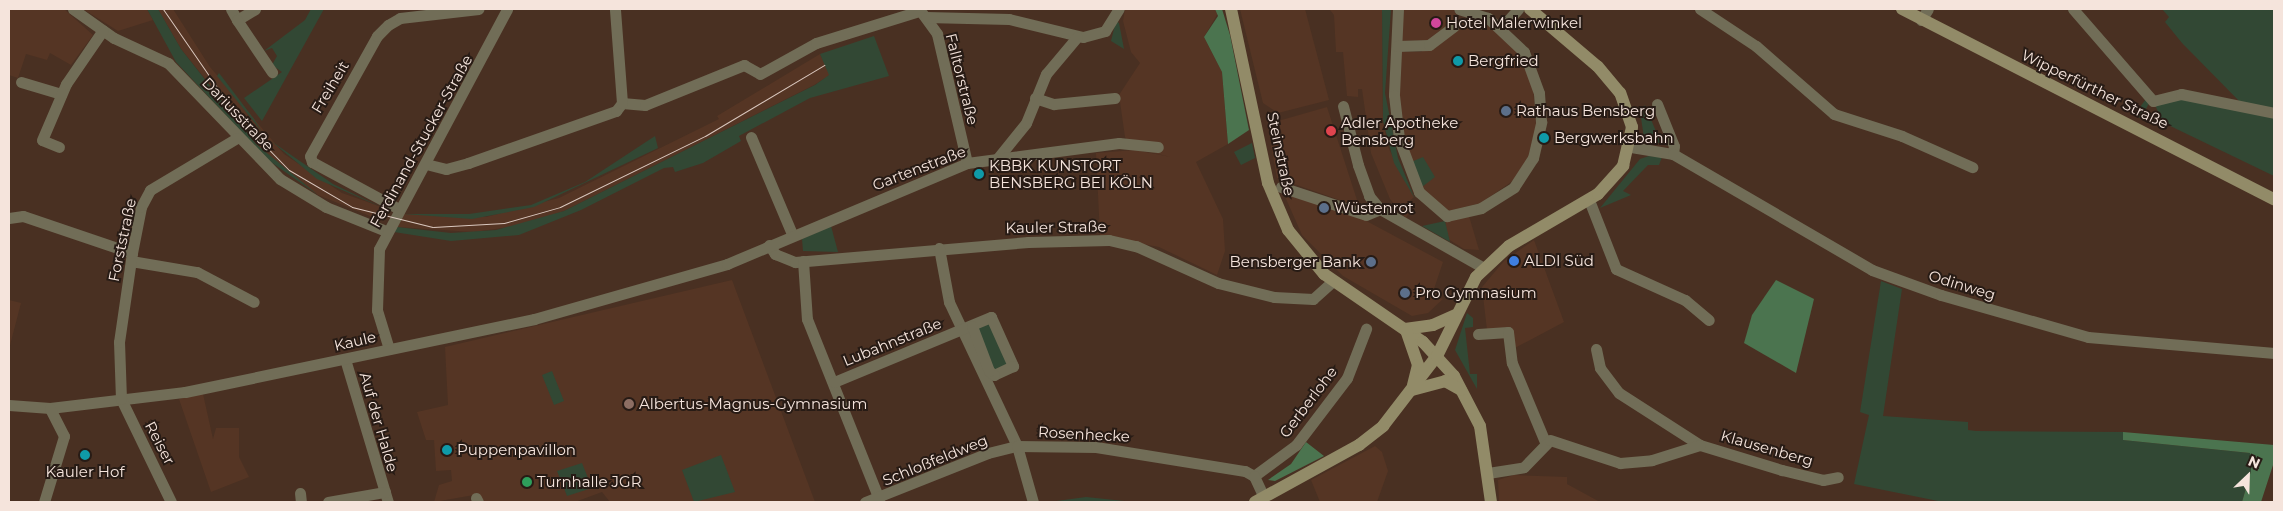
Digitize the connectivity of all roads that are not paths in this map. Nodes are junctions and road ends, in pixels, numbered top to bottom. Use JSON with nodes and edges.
{"nodes":[{"id":1,"x":73,"y":9,"type":"edge"},
{"id":2,"x":231,"y":9,"type":"edge"},
{"id":3,"x":255,"y":9,"type":"edge"},
{"id":4,"x":478,"y":9,"type":"edge"},
{"id":5,"x":507,"y":9,"type":"edge"},
{"id":6,"x":615,"y":9,"type":"edge"},
{"id":7,"x":1119,"y":9,"type":"edge"},
{"id":8,"x":1231,"y":9,"type":"edge"},
{"id":9,"x":1398,"y":9,"type":"edge"},
{"id":10,"x":1459,"y":9,"type":"edge"},
{"id":11,"x":1518,"y":9,"type":"edge"},
{"id":12,"x":1530,"y":9,"type":"edge"},
{"id":13,"x":1700,"y":9,"type":"edge"},
{"id":14,"x":1902,"y":9,"type":"edge"},
{"id":15,"x":2073,"y":9,"type":"edge"},
{"id":16,"x":921,"y":12,"type":"edge"},
{"id":17,"x":1924,"y":14,"type":"edge"},
{"id":18,"x":238,"y":20,"type":"junction"},
{"id":19,"x":1454,"y":26,"type":"dead end"},
{"id":20,"x":1502,"y":27,"type":"junction"},
{"id":21,"x":103,"y":30,"type":"junction"},
{"id":22,"x":1077,"y":37,"type":"junction"},
{"id":23,"x":1397,"y":46,"type":"junction"},
{"id":24,"x":272,"y":72,"type":"dead end"},
{"id":25,"x":21,"y":82,"type":"dead end"},
{"id":26,"x":61,"y":94,"type":"junction"},
{"id":27,"x":1035,"y":98,"type":"junction"},
{"id":28,"x":1114,"y":98,"type":"dead end"},
{"id":29,"x":622,"y":104,"type":"junction"},
{"id":30,"x":1657,"y":104,"type":"dead end"},
{"id":31,"x":1343,"y":106,"type":"dead end"},
{"id":32,"x":2274,"y":113,"type":"edge"},
{"id":33,"x":751,"y":137,"type":"dead end"},
{"id":34,"x":237,"y":138,"type":"junction"},
{"id":35,"x":59,"y":147,"type":"dead end"},
{"id":36,"x":1631,"y":147,"type":"junction"},
{"id":37,"x":1158,"y":148,"type":"dead end"},
{"id":38,"x":1673,"y":154,"type":"junction"},
{"id":39,"x":997,"y":159,"type":"junction"},
{"id":40,"x":968,"y":163,"type":"junction"},
{"id":41,"x":426,"y":164,"type":"junction"},
{"id":42,"x":1972,"y":168,"type":"dead end"},
{"id":43,"x":1281,"y":187,"type":"dead end"},
{"id":44,"x":2274,"y":199,"type":"edge"},
{"id":45,"x":1589,"y":200,"type":"junction"},
{"id":46,"x":399,"y":208,"type":"junction"},
{"id":47,"x":1380,"y":209,"type":"junction"},
{"id":48,"x":9,"y":218,"type":"edge"},
{"id":49,"x":386,"y":231,"type":"junction"},
{"id":50,"x":792,"y":234,"type":"junction"},
{"id":51,"x":769,"y":245,"type":"junction"},
{"id":52,"x":939,"y":248,"type":"junction"},
{"id":53,"x":131,"y":257,"type":"junction"},
{"id":54,"x":803,"y":262,"type":"junction"},
{"id":55,"x":1484,"y":268,"type":"junction"},
{"id":56,"x":703,"y":272,"type":"joint"},
{"id":57,"x":1332,"y":281,"type":"junction"},
{"id":58,"x":254,"y":302,"type":"dead end"},
{"id":59,"x":1455,"y":315,"type":"junction"},
{"id":60,"x":1709,"y":320,"type":"dead end"},
{"id":61,"x":967,"y":328,"type":"junction"},
{"id":62,"x":1366,"y":329,"type":"dead end"},
{"id":63,"x":1405,"y":329,"type":"junction"},
{"id":64,"x":1478,"y":334,"type":"dead end"},
{"id":65,"x":388,"y":349,"type":"junction"},
{"id":66,"x":1596,"y":349,"type":"dead end"},
{"id":67,"x":2274,"y":352,"type":"edge"},
{"id":68,"x":1437,"y":356,"type":"junction"},
{"id":69,"x":346,"y":359,"type":"junction"},
{"id":70,"x":834,"y":382,"type":"junction"},
{"id":71,"x":1412,"y":390,"type":"junction"},
{"id":72,"x":1465,"y":392,"type":"junction"},
{"id":73,"x":121,"y":399,"type":"junction"},
{"id":74,"x":9,"y":405,"type":"edge"},
{"id":75,"x":50,"y":408,"type":"junction"},
{"id":76,"x":1545,"y":442,"type":"junction"},
{"id":77,"x":1700,"y":445,"type":"junction"},
{"id":78,"x":1017,"y":446,"type":"junction"},
{"id":79,"x":1488,"y":474,"type":"junction"},
{"id":80,"x":1254,"y":476,"type":"junction"},
{"id":81,"x":1838,"y":477,"type":"dead end"},
{"id":82,"x":387,"y":497,"type":"edge"},
{"id":83,"x":879,"y":499,"type":"junction"},
{"id":84,"x":1260,"y":499,"type":"edge"},
{"id":85,"x":44,"y":502,"type":"edge"},
{"id":86,"x":171,"y":502,"type":"edge"},
{"id":87,"x":328,"y":502,"type":"edge"},
{"id":88,"x":866,"y":502,"type":"edge"},
{"id":89,"x":1033,"y":502,"type":"edge"},
{"id":90,"x":1492,"y":502,"type":"edge"}],
"edges":[{"from":1,"to":21,"type":"street","name":"Dariusstraße"},
{"from":2,"to":18,"type":"street"},
{"from":3,"to":18,"type":"street"},
{"from":4,"to":46,"type":"street","name":"Freiheit"},
{"from":5,"to":41,"type":"street","name":"Ferdinand-Stucker-Straße"},
{"from":6,"to":29,"type":"street"},
{"from":7,"to":22,"type":"street"},
{"from":8,"to":57,"type":"main road","name":"Steinstraße"},
{"from":9,"to":23,"type":"street"},
{"from":10,"to":20,"type":"street"},
{"from":11,"to":20,"type":"street"},
{"from":12,"to":36,"type":"main road"},
{"from":13,"to":42,"type":"street"},
{"from":14,"to":17,"type":"main road","name":"Wipperfürther Straße"},
{"from":15,"to":32,"type":"street"},
{"from":16,"to":22,"type":"street"},
{"from":16,"to":29,"type":"street"},
{"from":16,"to":40,"type":"street","name":"Falltorstraße"},
{"from":17,"to":44,"type":"main road","name":"Wipperfürther Straße"},
{"from":18,"to":24,"type":"street"},
{"from":19,"to":23,"type":"street"},
{"from":20,"to":23,"type":"street"},
{"from":21,"to":26,"type":"street"},
{"from":21,"to":34,"type":"street","name":"Dariusstraße"},
{"from":22,"to":27,"type":"street"},
{"from":25,"to":26,"type":"street"},
{"from":26,"to":35,"type":"street"},
{"from":27,"to":28,"type":"street"},
{"from":27,"to":39,"type":"street"},
{"from":29,"to":41,"type":"street"},
{"from":30,"to":38,"type":"street"},
{"from":31,"to":47,"type":"street"},
{"from":33,"to":50,"type":"street"},
{"from":34,"to":49,"type":"street","name":"Dariusstraße"},
{"from":34,"to":53,"type":"street","name":"Forststraße"},
{"from":36,"to":38,"type":"street","name":"Odinweg"},
{"from":36,"to":45,"type":"main road"},
{"from":37,"to":39,"type":"street","name":"Gartenstraße"},
{"from":38,"to":67,"type":"street","name":"Odinweg"},
{"from":39,"to":40,"type":"street","name":"Gartenstraße"},
{"from":40,"to":50,"type":"street","name":"Gartenstraße"},
{"from":41,"to":46,"type":"street","name":"Ferdinand-Stucker-Straße"},
{"from":43,"to":47,"type":"street"},
{"from":45,"to":55,"type":"main road"},
{"from":45,"to":60,"type":"street"},
{"from":46,"to":49,"type":"street","name":"Ferdinand-Stucker-Straße"},
{"from":47,"to":55,"type":"street"},
{"from":48,"to":53,"type":"street"},
{"from":49,"to":65,"type":"street","name":"Ferdinand-Stucker-Straße"},
{"from":50,"to":51,"type":"street","name":"Gartenstraße"},
{"from":51,"to":54,"type":"street","name":"Kauler Straße"},
{"from":51,"to":56,"type":"street","name":"Gartenstraße"},
{"from":52,"to":54,"type":"street","name":"Kauler Straße"},
{"from":52,"to":57,"type":"street","name":"Kauler Straße"},
{"from":52,"to":61,"type":"street","name":"Rosenhecke"},
{"from":53,"to":58,"type":"street"},
{"from":53,"to":73,"type":"street","name":"Forststraße"},
{"from":54,"to":70,"type":"street"},
{"from":55,"to":59,"type":"main road"},
{"from":56,"to":65,"type":"street","name":"Kaule"},
{"from":57,"to":63,"type":"main road","name":"Steinstraße"},
{"from":59,"to":63,"type":"main road"},
{"from":59,"to":68,"type":"main road"},
{"from":61,"to":61,"type":"street","name":"Rosenhecke"},
{"from":61,"to":70,"type":"street","name":"Lubahnstraße"},
{"from":61,"to":78,"type":"street","name":"Rosenhecke"},
{"from":62,"to":80,"type":"street","name":"Gerberlohe"},
{"from":63,"to":68,"type":"main road","name":"Steinstraße"},
{"from":63,"to":71,"type":"main road"},
{"from":64,"to":76,"type":"street"},
{"from":65,"to":69,"type":"street","name":"Kaule"},
{"from":66,"to":77,"type":"street"},
{"from":68,"to":71,"type":"main road"},
{"from":68,"to":72,"type":"main road","name":"Steinstraße"},
{"from":69,"to":73,"type":"street","name":"Kaule"},
{"from":69,"to":82,"type":"street","name":"Auf der Halde"},
{"from":70,"to":83,"type":"street"},
{"from":71,"to":72,"type":"main road"},
{"from":71,"to":84,"type":"main road"},
{"from":72,"to":79,"type":"main road","name":"Steinstraße"},
{"from":73,"to":75,"type":"street","name":"Kaule"},
{"from":73,"to":86,"type":"street","name":"Reiser"},
{"from":74,"to":75,"type":"street","name":"Kaule"},
{"from":75,"to":85,"type":"street"},
{"from":76,"to":77,"type":"street","name":"Klausenberg"},
{"from":76,"to":79,"type":"street"},
{"from":77,"to":81,"type":"street","name":"Klausenberg"},
{"from":78,"to":80,"type":"street","name":"Rosenhecke"},
{"from":78,"to":83,"type":"street","name":"Schloßfeldweg"},
{"from":78,"to":89,"type":"street"},
{"from":79,"to":90,"type":"main road","name":"Steinstraße"},
{"from":80,"to":84,"type":"street"},
{"from":82,"to":87,"type":"street","name":"Auf der Halde"},
{"from":83,"to":88,"type":"street","name":"Schloßfeldweg"}]}
